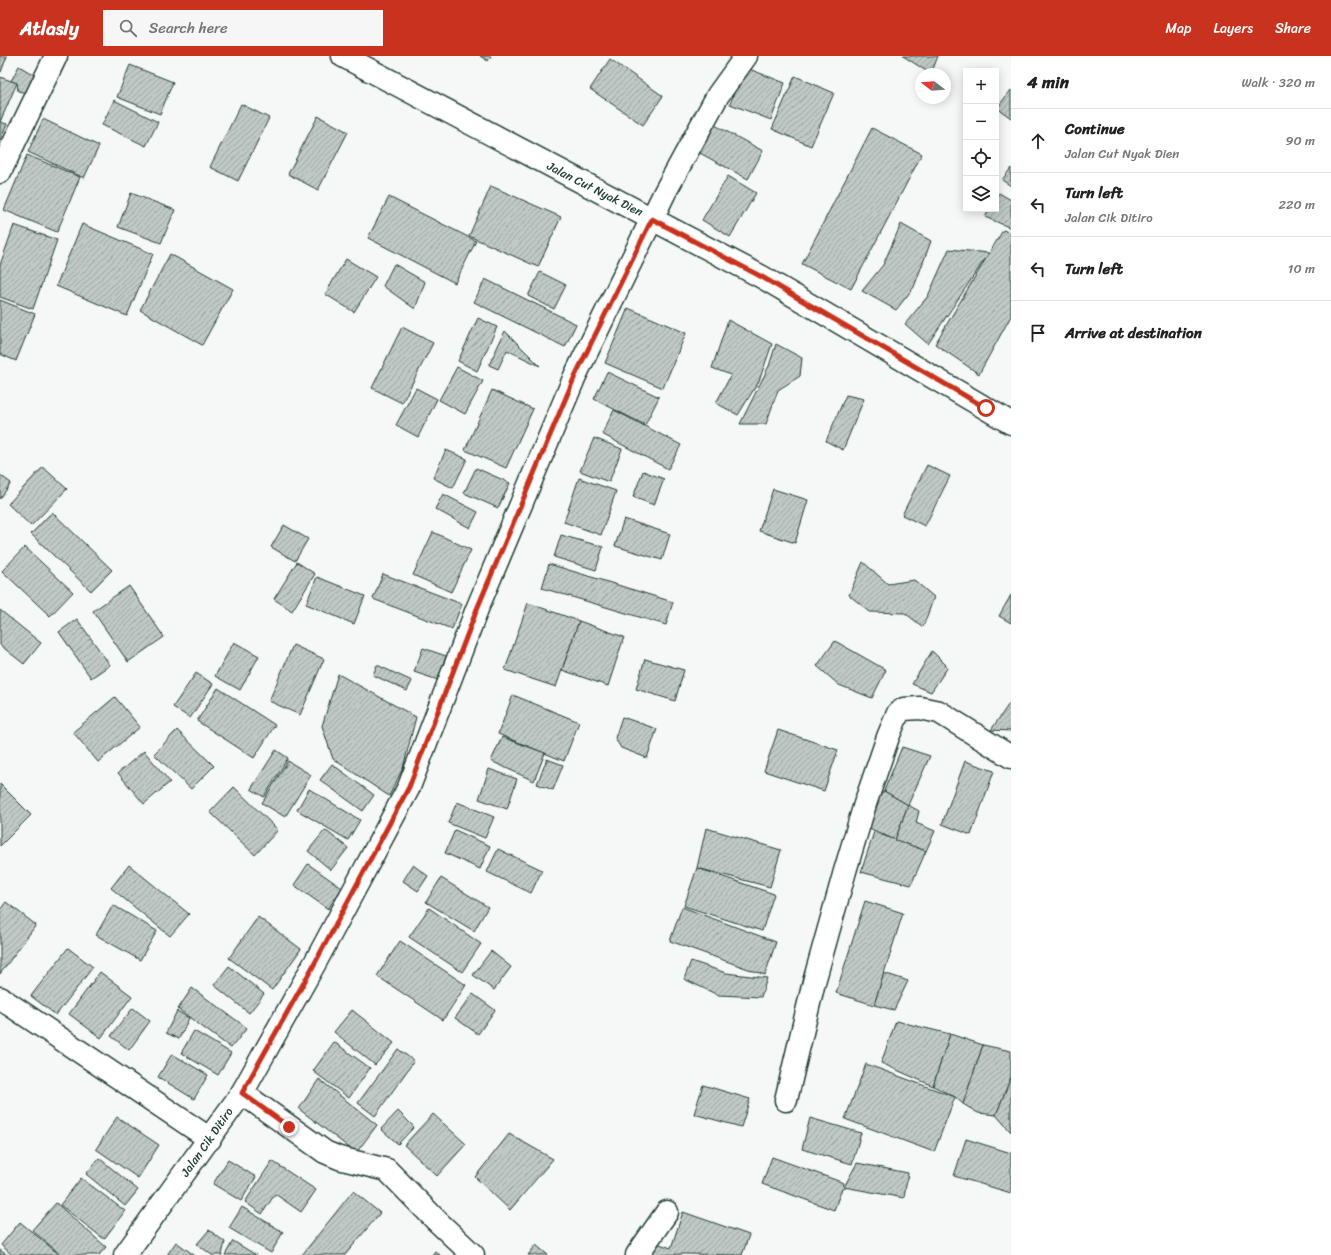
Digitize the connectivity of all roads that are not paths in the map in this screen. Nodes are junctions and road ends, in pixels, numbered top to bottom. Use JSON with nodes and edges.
{"nodes":[{"id":1,"x":56,"y":56,"type":"edge"},
{"id":2,"x":343,"y":56,"type":"edge"},
{"id":3,"x":746,"y":56,"type":"edge"},
{"id":4,"x":0,"y":172,"type":"edge"},
{"id":5,"x":652,"y":219,"type":"junction"},
{"id":6,"x":1011,"y":423,"type":"edge"},
{"id":7,"x":1011,"y":757,"type":"edge"},
{"id":8,"x":0,"y":998,"type":"edge"},
{"id":9,"x":242,"y":1093,"type":"junction"},
{"id":10,"x":786,"y":1100,"type":"dead end"},
{"id":11,"x":210,"y":1139,"type":"junction"},
{"id":12,"x":667,"y":1212,"type":"dead end"},
{"id":13,"x":125,"y":1255,"type":"edge"},
{"id":14,"x":473,"y":1255,"type":"edge"},
{"id":15,"x":637,"y":1255,"type":"edge"}],
"edges":[{"from":1,"to":4,"type":"street"},
{"from":2,"to":5,"type":"street","name":"Jalan Cut Nyak Dien"},
{"from":3,"to":5,"type":"street","name":"Jalan Cik Ditiro"},
{"from":5,"to":6,"type":"street","name":"Jalan Cut Nyak Dien"},
{"from":5,"to":9,"type":"street","name":"Jalan Cik Ditiro"},
{"from":7,"to":10,"type":"street"},
{"from":8,"to":11,"type":"street"},
{"from":9,"to":11,"type":"street","name":"Jalan Cik Ditiro"},
{"from":9,"to":14,"type":"street"},
{"from":11,"to":13,"type":"street","name":"Jalan Cik Ditiro"},
{"from":12,"to":15,"type":"street"}]}
